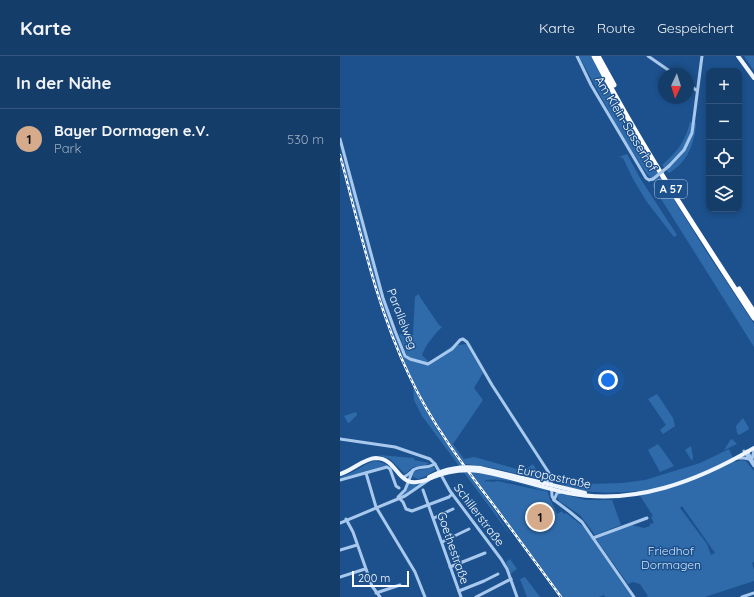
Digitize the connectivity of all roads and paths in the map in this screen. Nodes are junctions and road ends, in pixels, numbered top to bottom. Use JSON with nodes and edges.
{"nodes":[{"id":1,"x":577,"y":56,"type":"edge"},
{"id":2,"x":594,"y":56,"type":"edge"},
{"id":3,"x":598,"y":56,"type":"edge"},
{"id":4,"x":648,"y":56,"type":"edge"},
{"id":5,"x":702,"y":56,"type":"edge"},
{"id":6,"x":738,"y":56,"type":"edge"},
{"id":7,"x":665,"y":68,"type":"edge"},
{"id":8,"x":754,"y":78,"type":"edge"},
{"id":9,"x":696,"y":90,"type":"joint"},
{"id":10,"x":340,"y":139,"type":"edge"},
{"id":11,"x":754,"y":312,"type":"edge"},
{"id":12,"x":754,"y":318,"type":"edge"},
{"id":13,"x":340,"y":439,"type":"edge"},
{"id":14,"x":754,"y":448,"type":"edge"},
{"id":15,"x":746,"y":451,"type":"junction"},
{"id":16,"x":735,"y":458,"type":"junction"},
{"id":17,"x":750,"y":460,"type":"junction"},
{"id":18,"x":435,"y":464,"type":"junction"},
{"id":19,"x":754,"y":466,"type":"edge"},
{"id":20,"x":480,"y":469,"type":"junction"},
{"id":21,"x":413,"y":470,"type":"junction"},
{"id":22,"x":396,"y":471,"type":"junction"},
{"id":23,"x":366,"y":473,"type":"junction"},
{"id":24,"x":549,"y":473,"type":"junction"},
{"id":25,"x":340,"y":474,"type":"edge"},
{"id":26,"x":412,"y":474,"type":"junction"},
{"id":27,"x":404,"y":477,"type":"junction"},
{"id":28,"x":430,"y":477,"type":"junction"},
{"id":29,"x":340,"y":480,"type":"edge"},
{"id":30,"x":409,"y":481,"type":"junction"},
{"id":31,"x":416,"y":481,"type":"junction"},
{"id":32,"x":542,"y":483,"type":"junction"},
{"id":33,"x":552,"y":487,"type":"junction"},
{"id":34,"x":398,"y":488,"type":"dead end"},
{"id":35,"x":423,"y":490,"type":"dead end"},
{"id":36,"x":563,"y":492,"type":"junction"},
{"id":37,"x":452,"y":494,"type":"junction"},
{"id":38,"x":405,"y":496,"type":"junction"},
{"id":39,"x":399,"y":498,"type":"junction"},
{"id":40,"x":554,"y":500,"type":"junction"},
{"id":41,"x":390,"y":502,"type":"junction"},
{"id":42,"x":403,"y":502,"type":"junction"},
{"id":43,"x":429,"y":505,"type":"junction"},
{"id":44,"x":376,"y":507,"type":"junction"},
{"id":45,"x":453,"y":509,"type":"dead end"},
{"id":46,"x":434,"y":518,"type":"junction"},
{"id":47,"x":647,"y":518,"type":"dead end"},
{"id":48,"x":346,"y":519,"type":"junction"},
{"id":49,"x":340,"y":523,"type":"edge"},
{"id":50,"x":469,"y":529,"type":"dead end"},
{"id":51,"x":593,"y":538,"type":"junction"},
{"id":52,"x":442,"y":542,"type":"junction"},
{"id":53,"x":357,"y":545,"type":"junction"},
{"id":54,"x":340,"y":550,"type":"edge"},
{"id":55,"x":485,"y":553,"type":"dead end"},
{"id":56,"x":450,"y":567,"type":"junction"},
{"id":57,"x":365,"y":569,"type":"junction"},
{"id":58,"x":498,"y":574,"type":"dead end"},
{"id":59,"x":340,"y":577,"type":"edge"},
{"id":60,"x":511,"y":579,"type":"junction"},
{"id":61,"x":400,"y":585,"type":"dead end"},
{"id":62,"x":459,"y":591,"type":"junction"},
{"id":63,"x":376,"y":593,"type":"junction"},
{"id":64,"x":754,"y":593,"type":"edge"},
{"id":65,"x":380,"y":597,"type":"edge"},
{"id":66,"x":425,"y":597,"type":"edge"},
{"id":67,"x":461,"y":597,"type":"edge"},
{"id":68,"x":476,"y":597,"type":"edge"},
{"id":69,"x":517,"y":597,"type":"edge"},
{"id":70,"x":634,"y":597,"type":"edge"},
{"id":71,"x":742,"y":597,"type":"edge"}],
"edges":[{"from":1,"to":9,"type":"street","name":"Am Klein-Sasserhof","bridge":true},
{"from":2,"to":12,"type":"highway","number":"A 57"},
{"from":3,"to":11,"type":"highway","number":"A 57"},
{"from":4,"to":7,"type":"street"},
{"from":5,"to":9,"type":"street","name":"Am Klein-Sasserhof"},
{"from":6,"to":8,"type":"main road"},
{"from":10,"to":24,"type":"street","name":"Parallelweg"},
{"from":13,"to":18,"type":"street"},
{"from":14,"to":15,"type":"main road","name":"Europastraße"},
{"from":14,"to":17,"type":"street"},
{"from":15,"to":16,"type":"main road","name":"Europastraße"},
{"from":15,"to":17,"type":"street"},
{"from":15,"to":33,"type":"main road","name":"Europastraße"},
{"from":16,"to":17,"type":"street"},
{"from":16,"to":36,"type":"main road","name":"Europastraße"},
{"from":17,"to":19,"type":"street"},
{"from":18,"to":21,"type":"street"},
{"from":18,"to":37,"type":"street","name":"Schillerstraße"},
{"from":20,"to":28,"type":"main road","name":"Europastraße","bridge":true},
{"from":20,"to":32,"type":"main road","name":"Europastraße"},
{"from":20,"to":33,"type":"main road","name":"Europastraße"},
{"from":21,"to":26,"type":"street"},
{"from":21,"to":27,"type":"street"},
{"from":22,"to":25,"type":"main road","name":"Europastraße"},
{"from":22,"to":27,"type":"main road","name":"Europastraße"},
{"from":22,"to":30,"type":"main road","name":"Europastraße"},
{"from":23,"to":29,"type":"street"},
{"from":23,"to":34,"type":"street"},
{"from":23,"to":44,"type":"street"},
{"from":24,"to":32,"type":"street"},
{"from":24,"to":33,"type":"street","name":"Parallelweg"},
{"from":26,"to":30,"type":"street"},
{"from":26,"to":31,"type":"street"},
{"from":27,"to":30,"type":"main road","name":"Europastraße"},
{"from":28,"to":30,"type":"main road","name":"Europastraße"},
{"from":28,"to":31,"type":"main road","name":"Europastraße"},
{"from":28,"to":38,"type":"street"},
{"from":30,"to":31,"type":"main road","name":"Europastraße"},
{"from":30,"to":41,"type":"street"},
{"from":32,"to":33,"type":"main road","name":"Europastraße"},
{"from":33,"to":36,"type":"main road","name":"Europastraße"},
{"from":33,"to":40,"type":"street","name":"Parallelweg"},
{"from":35,"to":43,"type":"street","name":"Goethestraße"},
{"from":36,"to":40,"type":"street"},
{"from":37,"to":43,"type":"street"},
{"from":37,"to":60,"type":"street","name":"Schillerstraße"},
{"from":38,"to":39,"type":"street"},
{"from":38,"to":42,"type":"street"},
{"from":39,"to":41,"type":"street"},
{"from":39,"to":42,"type":"street"},
{"from":40,"to":51,"type":"street"},
{"from":41,"to":44,"type":"street"},
{"from":42,"to":43,"type":"street"},
{"from":43,"to":46,"type":"street","name":"Goethestraße"},
{"from":44,"to":48,"type":"street"},
{"from":44,"to":66,"type":"street"},
{"from":45,"to":46,"type":"street"},
{"from":46,"to":52,"type":"street","name":"Goethestraße"},
{"from":47,"to":51,"type":"street"},
{"from":48,"to":49,"type":"street"},
{"from":48,"to":53,"type":"street"},
{"from":50,"to":52,"type":"street"},
{"from":51,"to":70,"type":"street"},
{"from":52,"to":56,"type":"street","name":"Goethestraße"},
{"from":53,"to":54,"type":"street"},
{"from":53,"to":57,"type":"street"},
{"from":55,"to":56,"type":"street"},
{"from":56,"to":62,"type":"street","name":"Goethestraße"},
{"from":57,"to":59,"type":"street"},
{"from":57,"to":63,"type":"street"},
{"from":58,"to":62,"type":"street"},
{"from":60,"to":68,"type":"street"},
{"from":60,"to":69,"type":"street","name":"Schillerstraße"},
{"from":61,"to":63,"type":"street"},
{"from":62,"to":67,"type":"street","name":"Goethestraße"},
{"from":63,"to":65,"type":"street"},
{"from":64,"to":71,"type":"street"}]}
